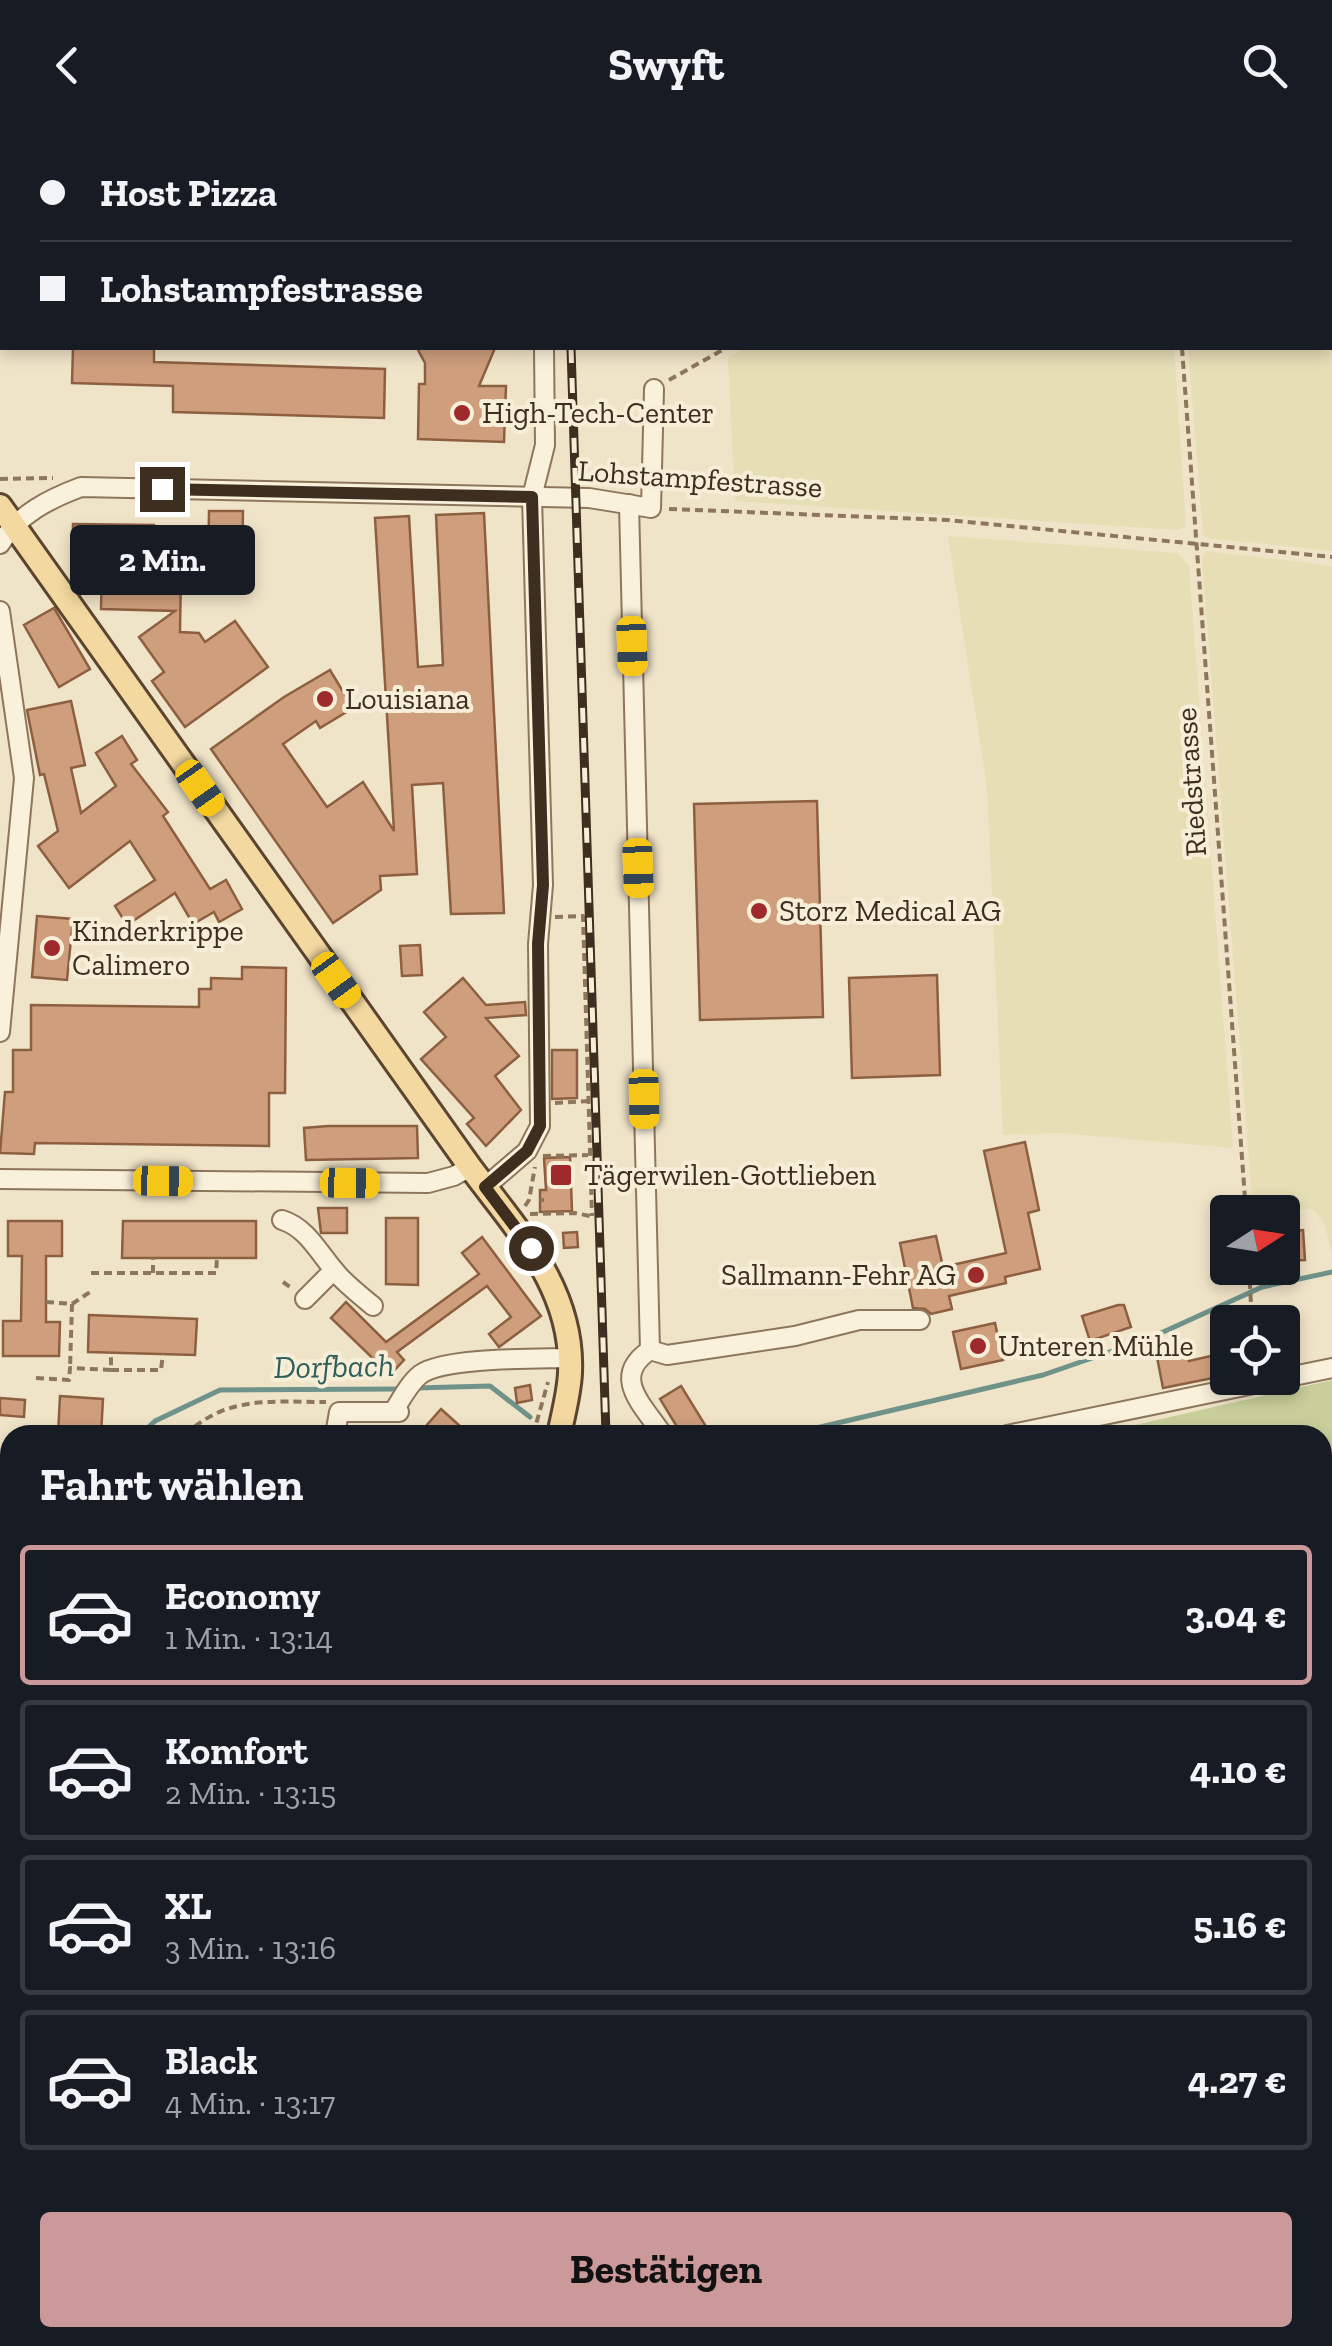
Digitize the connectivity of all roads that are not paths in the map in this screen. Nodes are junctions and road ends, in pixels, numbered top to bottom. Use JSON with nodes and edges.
{"nodes":[{"id":1,"x":544,"y":350,"type":"edge"},
{"id":2,"x":654,"y":389,"type":"road end"},
{"id":3,"x":532,"y":497,"type":"junction"},
{"id":4,"x":629,"y":504,"type":"junction"},
{"id":5,"x":4,"y":525,"type":"edge"},
{"id":6,"x":0,"y":611,"type":"edge"},
{"id":7,"x":0,"y":1032,"type":"edge"},
{"id":8,"x":470,"y":1167,"type":"junction"},
{"id":9,"x":0,"y":1179,"type":"edge"},
{"id":10,"x":485,"y":1187,"type":"junction"},
{"id":11,"x":282,"y":1220,"type":"dead end"},
{"id":12,"x":334,"y":1270,"type":"junction"},
{"id":13,"x":305,"y":1298,"type":"dead end"},
{"id":14,"x":373,"y":1306,"type":"dead end"},
{"id":15,"x":920,"y":1320,"type":"dead end"},
{"id":16,"x":650,"y":1350,"type":"junction"},
{"id":17,"x":570,"y":1358,"type":"junction"},
{"id":18,"x":1332,"y":1368,"type":"edge"},
{"id":19,"x":337,"y":1425,"type":"edge"},
{"id":20,"x":560,"y":1425,"type":"edge"},
{"id":21,"x":656,"y":1425,"type":"edge"},
{"id":22,"x":1056,"y":1425,"type":"edge"}],
"edges":[{"from":1,"to":3,"type":"street"},
{"from":2,"to":4,"type":"street","name":"Lohstampfestrasse"},
{"from":3,"to":4,"type":"street","name":"Lohstampfestrasse"},
{"from":3,"to":5,"type":"street","name":"Lohstampfestrasse"},
{"from":3,"to":10,"type":"street"},
{"from":4,"to":16,"type":"street"},
{"from":5,"to":8,"type":"main road"},
{"from":6,"to":7,"type":"street"},
{"from":8,"to":9,"type":"street"},
{"from":8,"to":10,"type":"main road"},
{"from":10,"to":17,"type":"main road"},
{"from":11,"to":12,"type":"street"},
{"from":12,"to":13,"type":"street"},
{"from":12,"to":14,"type":"street"},
{"from":15,"to":16,"type":"street"},
{"from":16,"to":21,"type":"street"},
{"from":17,"to":19,"type":"street"},
{"from":17,"to":20,"type":"main road"},
{"from":18,"to":22,"type":"street"}]}
